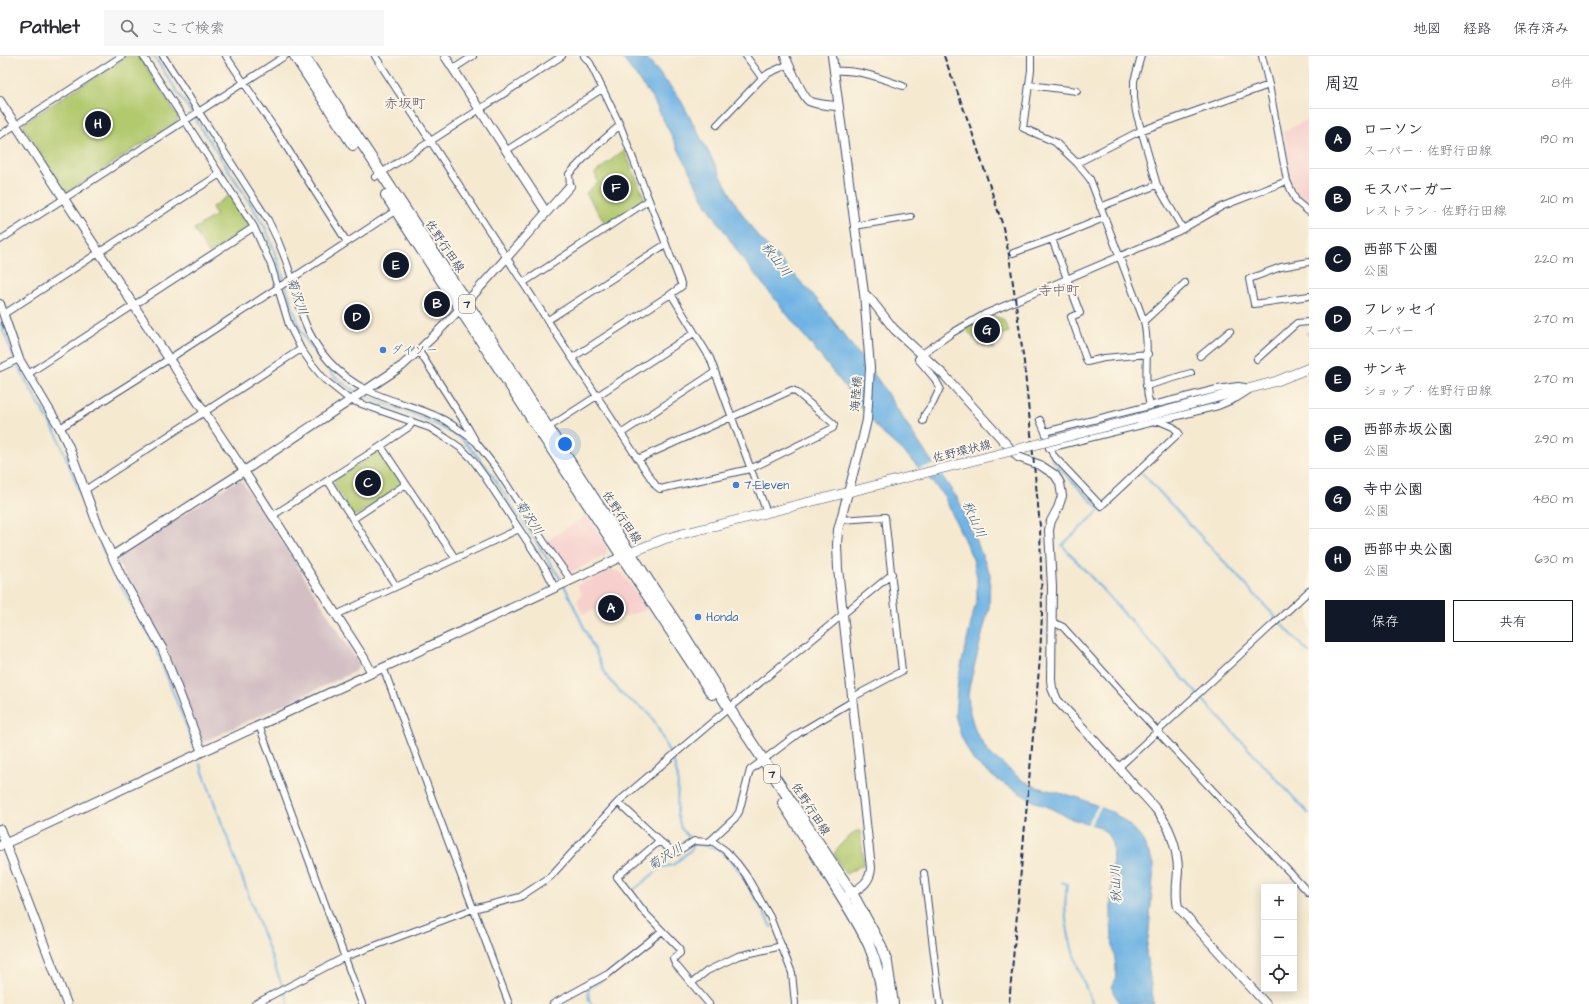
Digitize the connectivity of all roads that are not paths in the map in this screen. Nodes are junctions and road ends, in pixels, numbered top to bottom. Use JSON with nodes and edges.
{"nodes":[{"id":1,"x":122,"y":56,"type":"edge"},
{"id":2,"x":143,"y":56,"type":"edge"},
{"id":3,"x":163,"y":56,"type":"edge"},
{"id":4,"x":226,"y":56,"type":"edge"},
{"id":5,"x":284,"y":56,"type":"edge"},
{"id":6,"x":295,"y":56,"type":"edge"},
{"id":7,"x":304,"y":56,"type":"edge"},
{"id":8,"x":375,"y":56,"type":"edge"},
{"id":9,"x":445,"y":56,"type":"edge"},
{"id":10,"x":473,"y":56,"type":"edge"},
{"id":11,"x":562,"y":56,"type":"edge"},
{"id":12,"x":584,"y":56,"type":"edge"},
{"id":13,"x":746,"y":56,"type":"edge"},
{"id":14,"x":832,"y":56,"type":"edge"},
{"id":15,"x":1031,"y":56,"type":"edge"},
{"id":16,"x":1140,"y":56,"type":"edge"},
{"id":17,"x":1262,"y":56,"type":"edge"},
{"id":18,"x":787,"y":60,"type":"edge"},
{"id":19,"x":453,"y":69,"type":"junction"},
{"id":20,"x":833,"y":71,"type":"junction"},
{"id":21,"x":762,"y":78,"type":"junction"},
{"id":22,"x":244,"y":82,"type":"junction"},
{"id":23,"x":1029,"y":85,"type":"junction"},
{"id":24,"x":1269,"y":85,"type":"junction"},
{"id":25,"x":903,"y":86,"type":"dead end"},
{"id":26,"x":602,"y":89,"type":"junction"},
{"id":27,"x":1077,"y":91,"type":"dead end"},
{"id":28,"x":0,"y":100,"type":"edge"},
{"id":29,"x":837,"y":106,"type":"junction"},
{"id":30,"x":480,"y":110,"type":"junction"},
{"id":31,"x":197,"y":112,"type":"junction"},
{"id":32,"x":186,"y":119,"type":"junction"},
{"id":33,"x":16,"y":125,"type":"junction"},
{"id":34,"x":620,"y":125,"type":"junction"},
{"id":35,"x":716,"y":125,"type":"dead end"},
{"id":36,"x":1140,"y":131,"type":"junction"},
{"id":37,"x":0,"y":135,"type":"edge"},
{"id":38,"x":431,"y":141,"type":"junction"},
{"id":39,"x":507,"y":150,"type":"junction"},
{"id":40,"x":1077,"y":162,"type":"junction"},
{"id":41,"x":220,"y":174,"type":"junction"},
{"id":42,"x":378,"y":176,"type":"junction"},
{"id":43,"x":1287,"y":181,"type":"junction"},
{"id":44,"x":1157,"y":185,"type":"junction"},
{"id":45,"x":570,"y":186,"type":"joint"},
{"id":46,"x":64,"y":199,"type":"junction"},
{"id":47,"x":649,"y":200,"type":"junction"},
{"id":48,"x":1100,"y":207,"type":"junction"},
{"id":49,"x":399,"y":208,"type":"junction"},
{"id":50,"x":546,"y":212,"type":"junction"},
{"id":51,"x":1309,"y":212,"type":"edge"},
{"id":52,"x":912,"y":217,"type":"dead end"},
{"id":53,"x":1104,"y":218,"type":"junction"},
{"id":54,"x":854,"y":226,"type":"junction"},
{"id":55,"x":254,"y":227,"type":"junction"},
{"id":56,"x":1183,"y":229,"type":"junction"},
{"id":57,"x":1052,"y":239,"type":"junction"},
{"id":58,"x":0,"y":240,"type":"edge"},
{"id":59,"x":347,"y":242,"type":"junction"},
{"id":60,"x":666,"y":244,"type":"junction"},
{"id":61,"x":99,"y":253,"type":"junction"},
{"id":62,"x":1013,"y":253,"type":"dead end"},
{"id":63,"x":507,"y":257,"type":"junction"},
{"id":64,"x":1121,"y":257,"type":"junction"},
{"id":65,"x":1309,"y":262,"type":"edge"},
{"id":66,"x":291,"y":279,"type":"junction"},
{"id":67,"x":1067,"y":279,"type":"junction"},
{"id":68,"x":523,"y":282,"type":"junction"},
{"id":69,"x":1185,"y":283,"type":"dead end"},
{"id":70,"x":280,"y":286,"type":"junction"},
{"id":71,"x":671,"y":294,"type":"junction"},
{"id":72,"x":864,"y":294,"type":"junction"},
{"id":73,"x":1309,"y":296,"type":"edge"},
{"id":74,"x":0,"y":304,"type":"edge"},
{"id":75,"x":462,"y":305,"type":"junction"},
{"id":76,"x":134,"y":306,"type":"junction"},
{"id":77,"x":4,"y":314,"type":"junction"},
{"id":78,"x":548,"y":320,"type":"junction"},
{"id":79,"x":1144,"y":321,"type":"junction"},
{"id":80,"x":1309,"y":322,"type":"edge"},
{"id":81,"x":1230,"y":331,"type":"dead end"},
{"id":82,"x":694,"y":333,"type":"junction"},
{"id":83,"x":301,"y":349,"type":"junction"},
{"id":84,"x":419,"y":351,"type":"junction"},
{"id":85,"x":922,"y":354,"type":"junction"},
{"id":86,"x":1148,"y":354,"type":"junction"},
{"id":87,"x":1200,"y":356,"type":"dead end"},
{"id":88,"x":572,"y":358,"type":"junction"},
{"id":89,"x":19,"y":359,"type":"junction"},
{"id":90,"x":169,"y":359,"type":"junction"},
{"id":91,"x":1256,"y":359,"type":"dead end"},
{"id":92,"x":0,"y":368,"type":"edge"},
{"id":93,"x":1309,"y":368,"type":"edge"},
{"id":94,"x":715,"y":372,"type":"junction"},
{"id":95,"x":1191,"y":373,"type":"dead end"},
{"id":96,"x":28,"y":374,"type":"junction"},
{"id":97,"x":1146,"y":386,"type":"junction"},
{"id":98,"x":1253,"y":388,"type":"junction"},
{"id":99,"x":365,"y":390,"type":"junction"},
{"id":100,"x":597,"y":396,"type":"junction"},
{"id":101,"x":352,"y":399,"type":"junction"},
{"id":102,"x":1150,"y":406,"type":"junction"},
{"id":103,"x":204,"y":412,"type":"junction"},
{"id":104,"x":731,"y":417,"type":"junction"},
{"id":105,"x":1040,"y":420,"type":"dead end"},
{"id":106,"x":923,"y":421,"type":"dead end"},
{"id":107,"x":1158,"y":421,"type":"junction"},
{"id":108,"x":413,"y":422,"type":"junction"},
{"id":109,"x":60,"y":428,"type":"junction"},
{"id":110,"x":545,"y":430,"type":"junction"},
{"id":111,"x":1044,"y":432,"type":"junction"},
{"id":112,"x":622,"y":433,"type":"junction"},
{"id":113,"x":476,"y":442,"type":"junction"},
{"id":114,"x":381,"y":446,"type":"junction"},
{"id":115,"x":1049,"y":448,"type":"junction"},
{"id":116,"x":638,"y":460,"type":"junction"},
{"id":117,"x":1063,"y":467,"type":"junction"},
{"id":118,"x":750,"y":469,"type":"junction"},
{"id":119,"x":244,"y":471,"type":"junction"},
{"id":120,"x":1055,"y":474,"type":"junction"},
{"id":121,"x":328,"y":481,"type":"junction"},
{"id":122,"x":406,"y":484,"type":"junction"},
{"id":123,"x":85,"y":490,"type":"junction"},
{"id":124,"x":849,"y":492,"type":"junction"},
{"id":125,"x":767,"y":513,"type":"junction"},
{"id":126,"x":272,"y":516,"type":"junction"},
{"id":127,"x":353,"y":519,"type":"junction"},
{"id":128,"x":841,"y":520,"type":"junction"},
{"id":129,"x":519,"y":529,"type":"junction"},
{"id":130,"x":626,"y":554,"type":"junction"},
{"id":131,"x":112,"y":556,"type":"junction"},
{"id":132,"x":455,"y":558,"type":"junction"},
{"id":133,"x":892,"y":574,"type":"junction"},
{"id":134,"x":569,"y":581,"type":"junction"},
{"id":135,"x":396,"y":586,"type":"junction"},
{"id":136,"x":557,"y":587,"type":"junction"},
{"id":137,"x":1309,"y":591,"type":"edge"},
{"id":138,"x":844,"y":613,"type":"junction"},
{"id":139,"x":336,"y":615,"type":"junction"},
{"id":140,"x":1052,"y":622,"type":"junction"},
{"id":141,"x":383,"y":667,"type":"junction"},
{"id":142,"x":372,"y":672,"type":"junction"},
{"id":143,"x":853,"y":699,"type":"junction"},
{"id":144,"x":727,"y":710,"type":"junction"},
{"id":145,"x":259,"y":725,"type":"junction"},
{"id":146,"x":1157,"y":731,"type":"junction"},
{"id":147,"x":202,"y":752,"type":"junction"},
{"id":148,"x":760,"y":761,"type":"junction"},
{"id":149,"x":1119,"y":767,"type":"junction"},
{"id":150,"x":618,"y":802,"type":"junction"},
{"id":151,"x":0,"y":829,"type":"edge"},
{"id":152,"x":712,"y":841,"type":"junction"},
{"id":153,"x":662,"y":843,"type":"junction"},
{"id":154,"x":3,"y":844,"type":"edge"},
{"id":155,"x":924,"y":873,"type":"dead end"},
{"id":156,"x":1309,"y":893,"type":"edge"},
{"id":157,"x":848,"y":896,"type":"junction"},
{"id":158,"x":473,"y":909,"type":"junction"},
{"id":159,"x":662,"y":931,"type":"junction"},
{"id":160,"x":782,"y":946,"type":"junction"},
{"id":161,"x":345,"y":956,"type":"junction"},
{"id":162,"x":692,"y":983,"type":"junction"},
{"id":163,"x":67,"y":1004,"type":"edge"},
{"id":164,"x":255,"y":1004,"type":"edge"},
{"id":165,"x":362,"y":1004,"type":"edge"},
{"id":166,"x":509,"y":1004,"type":"edge"},
{"id":167,"x":553,"y":1004,"type":"edge"},
{"id":168,"x":709,"y":1004,"type":"edge"},
{"id":169,"x":795,"y":1004,"type":"edge"},
{"id":170,"x":883,"y":1004,"type":"edge"},
{"id":171,"x":893,"y":1004,"type":"edge"},
{"id":172,"x":940,"y":1004,"type":"edge"},
{"id":173,"x":1266,"y":1004,"type":"edge"}],
"edges":[{"from":1,"to":33,"type":"street"},
{"from":2,"to":32,"type":"street"},
{"from":3,"to":31,"type":"street"},
{"from":4,"to":22,"type":"street"},
{"from":5,"to":22,"type":"street"},
{"from":6,"to":42,"type":"main road","name":"佐野行田線","number":"7"},
{"from":7,"to":42,"type":"main road","name":"佐野行田線","number":"7"},
{"from":8,"to":38,"type":"street"},
{"from":9,"to":19,"type":"street"},
{"from":10,"to":19,"type":"street"},
{"from":11,"to":30,"type":"street"},
{"from":12,"to":26,"type":"street"},
{"from":13,"to":21,"type":"street"},
{"from":14,"to":20,"type":"street","name":"海陸橋"},
{"from":15,"to":23,"type":"street"},
{"from":16,"to":36,"type":"street"},
{"from":17,"to":24,"type":"street"},
{"from":18,"to":21,"type":"street"},
{"from":18,"to":29,"type":"street"},
{"from":19,"to":30,"type":"street"},
{"from":20,"to":25,"type":"street"},
{"from":20,"to":29,"type":"street","name":"海陸橋"},
{"from":21,"to":35,"type":"street"},
{"from":22,"to":31,"type":"street"},
{"from":22,"to":59,"type":"street"},
{"from":23,"to":27,"type":"street"},
{"from":23,"to":40,"type":"street"},
{"from":24,"to":36,"type":"street"},
{"from":24,"to":43,"type":"street"},
{"from":26,"to":34,"type":"street"},
{"from":26,"to":39,"type":"street"},
{"from":28,"to":33,"type":"street"},
{"from":29,"to":54,"type":"street","name":"海陸橋"},
{"from":30,"to":38,"type":"street"},
{"from":30,"to":39,"type":"street"},
{"from":31,"to":32,"type":"street"},
{"from":31,"to":66,"type":"street"},
{"from":32,"to":41,"type":"street"},
{"from":32,"to":46,"type":"street"},
{"from":33,"to":37,"type":"street"},
{"from":33,"to":46,"type":"street"},
{"from":34,"to":45,"type":"street"},
{"from":34,"to":47,"type":"street"},
{"from":36,"to":40,"type":"street"},
{"from":36,"to":44,"type":"street"},
{"from":38,"to":42,"type":"street"},
{"from":38,"to":63,"type":"street"},
{"from":39,"to":50,"type":"street"},
{"from":40,"to":48,"type":"street"},
{"from":41,"to":55,"type":"street"},
{"from":41,"to":61,"type":"street"},
{"from":42,"to":49,"type":"main road","name":"佐野行田線","number":"7"},
{"from":43,"to":51,"type":"street"},
{"from":43,"to":56,"type":"street"},
{"from":44,"to":48,"type":"street"},
{"from":44,"to":56,"type":"street"},
{"from":45,"to":50,"type":"street"},
{"from":46,"to":58,"type":"street"},
{"from":46,"to":61,"type":"street"},
{"from":47,"to":60,"type":"street"},
{"from":47,"to":68,"type":"street"},
{"from":48,"to":53,"type":"street"},
{"from":49,"to":59,"type":"street"},
{"from":49,"to":75,"type":"main road","name":"佐野行田線","number":"7"},
{"from":50,"to":63,"type":"street"},
{"from":52,"to":54,"type":"street"},
{"from":53,"to":57,"type":"street"},
{"from":53,"to":64,"type":"street"},
{"from":54,"to":72,"type":"street","name":"海陸橋"},
{"from":55,"to":70,"type":"street"},
{"from":55,"to":76,"type":"street"},
{"from":56,"to":64,"type":"street"},
{"from":57,"to":62,"type":"street"},
{"from":57,"to":67,"type":"street"},
{"from":59,"to":66,"type":"street"},
{"from":60,"to":71,"type":"street"},
{"from":60,"to":78,"type":"street"},
{"from":61,"to":76,"type":"street"},
{"from":61,"to":77,"type":"street"},
{"from":63,"to":68,"type":"street"},
{"from":63,"to":75,"type":"street"},
{"from":64,"to":67,"type":"street"},
{"from":64,"to":79,"type":"street"},
{"from":65,"to":73,"type":"street"},
{"from":66,"to":70,"type":"street"},
{"from":66,"to":99,"type":"street"},
{"from":67,"to":85,"type":"street"},
{"from":67,"to":86,"type":"street"},
{"from":68,"to":78,"type":"street"},
{"from":69,"to":79,"type":"street"},
{"from":70,"to":83,"type":"street"},
{"from":70,"to":90,"type":"street"},
{"from":71,"to":82,"type":"street"},
{"from":71,"to":88,"type":"street"},
{"from":72,"to":85,"type":"street"},
{"from":72,"to":124,"type":"street","name":"海陸橋"},
{"from":74,"to":77,"type":"street"},
{"from":75,"to":84,"type":"street"},
{"from":75,"to":110,"type":"main road","name":"佐野行田線","number":"7"},
{"from":76,"to":90,"type":"street"},
{"from":76,"to":96,"type":"street"},
{"from":77,"to":89,"type":"street"},
{"from":78,"to":88,"type":"street"},
{"from":79,"to":86,"type":"street"},
{"from":80,"to":91,"type":"street"},
{"from":81,"to":87,"type":"street"},
{"from":82,"to":94,"type":"street"},
{"from":82,"to":100,"type":"street"},
{"from":83,"to":101,"type":"street"},
{"from":83,"to":103,"type":"street"},
{"from":84,"to":99,"type":"street"},
{"from":84,"to":113,"type":"street"},
{"from":85,"to":106,"type":"street"},
{"from":85,"to":120,"type":"street"},
{"from":86,"to":97,"type":"street"},
{"from":88,"to":100,"type":"street"},
{"from":89,"to":92,"type":"street"},
{"from":89,"to":96,"type":"street"},
{"from":90,"to":103,"type":"street"},
{"from":90,"to":109,"type":"street"},
{"from":93,"to":98,"type":"main road","name":"佐野環状線"},
{"from":94,"to":104,"type":"street"},
{"from":94,"to":112,"type":"street"},
{"from":95,"to":97,"type":"street"},
{"from":96,"to":109,"type":"street"},
{"from":97,"to":102,"type":"street"},
{"from":98,"to":102,"type":"street"},
{"from":98,"to":107,"type":"street"},
{"from":98,"to":124,"type":"main road","name":"佐野環状線","bridge":true},
{"from":99,"to":101,"type":"street"},
{"from":99,"to":113,"type":"street"},
{"from":100,"to":110,"type":"street"},
{"from":100,"to":112,"type":"street"},
{"from":101,"to":108,"type":"street"},
{"from":101,"to":119,"type":"street"},
{"from":102,"to":111,"type":"street"},
{"from":103,"to":119,"type":"street"},
{"from":103,"to":123,"type":"street"},
{"from":104,"to":116,"type":"street"},
{"from":104,"to":118,"type":"street"},
{"from":104,"to":118,"type":"street"},
{"from":105,"to":111,"type":"street"},
{"from":107,"to":115,"type":"street"},
{"from":107,"to":117,"type":"street"},
{"from":108,"to":114,"type":"street"},
{"from":108,"to":129,"type":"street"},
{"from":109,"to":123,"type":"street"},
{"from":110,"to":130,"type":"main road","name":"佐野行田線","number":"7"},
{"from":111,"to":115,"type":"street"},
{"from":112,"to":116,"type":"street"},
{"from":113,"to":134,"type":"street"},
{"from":114,"to":121,"type":"street"},
{"from":114,"to":122,"type":"street"},
{"from":115,"to":117,"type":"street"},
{"from":116,"to":118,"type":"street"},
{"from":117,"to":120,"type":"street"},
{"from":118,"to":125,"type":"street"},
{"from":119,"to":126,"type":"street"},
{"from":119,"to":131,"type":"street"},
{"from":120,"to":140,"type":"street"},
{"from":121,"to":126,"type":"street"},
{"from":121,"to":127,"type":"street"},
{"from":122,"to":127,"type":"street"},
{"from":122,"to":132,"type":"street"},
{"from":123,"to":131,"type":"street"},
{"from":124,"to":125,"type":"main road","name":"佐野環状線"},
{"from":124,"to":128,"type":"street","name":"海陸橋"},
{"from":125,"to":130,"type":"main road","name":"佐野環状線"},
{"from":126,"to":139,"type":"street"},
{"from":127,"to":135,"type":"street"},
{"from":128,"to":133,"type":"street"},
{"from":128,"to":138,"type":"street","name":"海陸橋"},
{"from":129,"to":132,"type":"street"},
{"from":129,"to":136,"type":"street"},
{"from":130,"to":134,"type":"street"},
{"from":130,"to":144,"type":"main road","name":"佐野行田線","number":"7"},
{"from":131,"to":147,"type":"street"},
{"from":132,"to":135,"type":"street"},
{"from":133,"to":138,"type":"street"},
{"from":133,"to":143,"type":"street"},
{"from":134,"to":136,"type":"street"},
{"from":135,"to":139,"type":"street"},
{"from":136,"to":141,"type":"street"},
{"from":137,"to":146,"type":"street"},
{"from":138,"to":143,"type":"street","name":"海陸橋"},
{"from":138,"to":144,"type":"street"},
{"from":139,"to":142,"type":"street"},
{"from":140,"to":146,"type":"street"},
{"from":140,"to":149,"type":"street"},
{"from":141,"to":142,"type":"street"},
{"from":141,"to":158,"type":"street"},
{"from":142,"to":145,"type":"street"},
{"from":143,"to":148,"type":"street"},
{"from":143,"to":157,"type":"street","name":"海陸橋"},
{"from":144,"to":148,"type":"main road","name":"佐野行田線","number":"7"},
{"from":144,"to":150,"type":"street"},
{"from":145,"to":147,"type":"street"},
{"from":145,"to":161,"type":"street"},
{"from":146,"to":149,"type":"street"},
{"from":146,"to":156,"type":"street"},
{"from":147,"to":154,"type":"street"},
{"from":148,"to":152,"type":"street"},
{"from":148,"to":157,"type":"main road","name":"佐野行田線","number":"7"},
{"from":149,"to":173,"type":"street"},
{"from":150,"to":153,"type":"street"},
{"from":150,"to":158,"type":"street"},
{"from":151,"to":154,"type":"street"},
{"from":152,"to":153,"type":"street"},
{"from":152,"to":160,"type":"street"},
{"from":153,"to":159,"type":"street"},
{"from":154,"to":163,"type":"street"},
{"from":155,"to":172,"type":"street"},
{"from":157,"to":170,"type":"main road","name":"佐野行田線","number":"7"},
{"from":157,"to":171,"type":"main road","name":"佐野行田線","number":"7"},
{"from":158,"to":161,"type":"street"},
{"from":158,"to":166,"type":"street"},
{"from":159,"to":162,"type":"street"},
{"from":159,"to":167,"type":"street"},
{"from":160,"to":162,"type":"street"},
{"from":160,"to":169,"type":"street"},
{"from":161,"to":164,"type":"street"},
{"from":161,"to":165,"type":"street"},
{"from":162,"to":168,"type":"street"}]}
